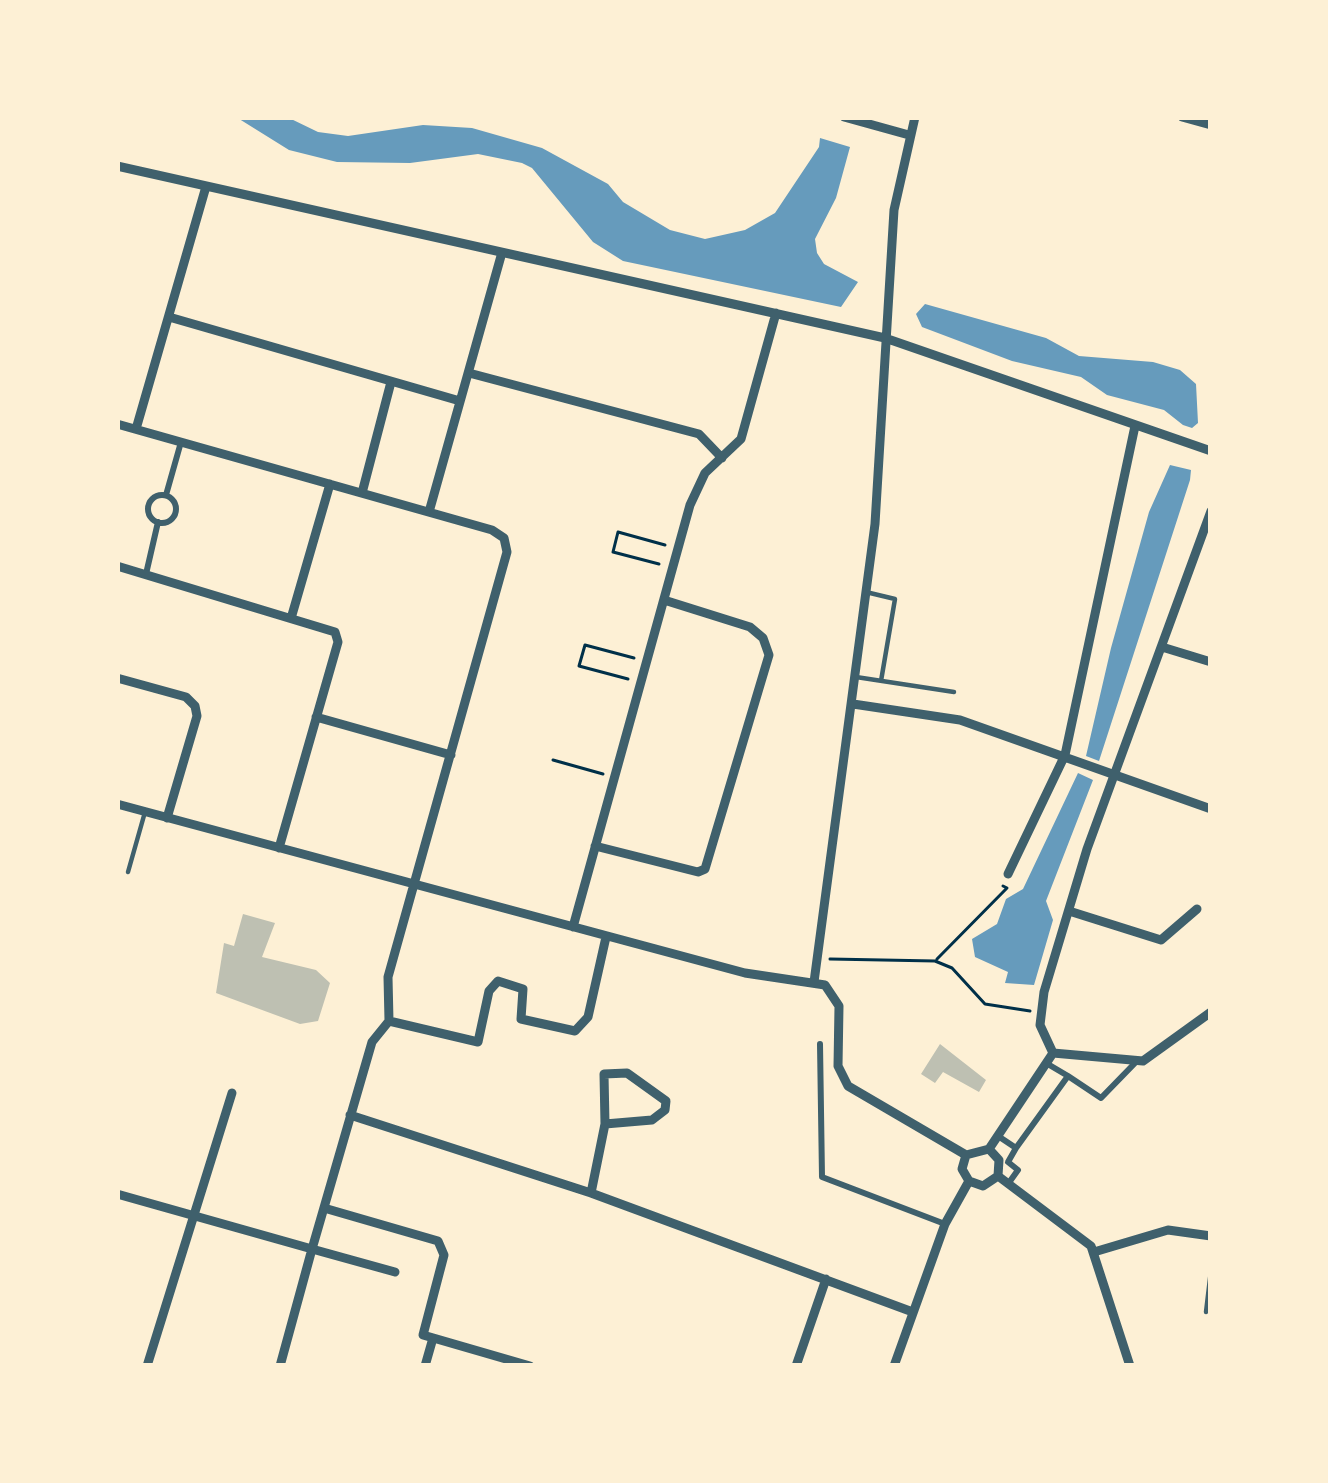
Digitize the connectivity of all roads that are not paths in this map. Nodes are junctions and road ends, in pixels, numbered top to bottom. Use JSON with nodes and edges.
{"nodes":[{"id":1,"x":844,"y":117,"type":"edge"},
{"id":2,"x":915,"y":117,"type":"edge"},
{"id":3,"x":1181,"y":117,"type":"edge"},
{"id":4,"x":1211,"y":125,"type":"edge"},
{"id":5,"x":909,"y":135,"type":"junction"},
{"id":6,"x":117,"y":166,"type":"edge"},
{"id":7,"x":206,"y":190,"type":"junction"},
{"id":8,"x":501,"y":256,"type":"junction"},
{"id":9,"x":776,"y":313,"type":"junction"},
{"id":10,"x":170,"y":317,"type":"junction"},
{"id":11,"x":885,"y":338,"type":"junction"},
{"id":12,"x":469,"y":373,"type":"junction"},
{"id":13,"x":391,"y":382,"type":"junction"},
{"id":14,"x":460,"y":401,"type":"junction"},
{"id":15,"x":117,"y":424,"type":"edge"},
{"id":16,"x":1135,"y":426,"type":"junction"},
{"id":17,"x":136,"y":430,"type":"junction"},
{"id":18,"x":181,"y":442,"type":"junction"},
{"id":19,"x":1211,"y":451,"type":"edge"},
{"id":20,"x":722,"y":458,"type":"junction"},
{"id":21,"x":330,"y":484,"type":"junction"},
{"id":22,"x":362,"y":493,"type":"junction"},
{"id":23,"x":166,"y":495,"type":"junction"},
{"id":24,"x":1211,"y":511,"type":"edge"},
{"id":25,"x":429,"y":512,"type":"junction"},
{"id":26,"x":158,"y":522,"type":"junction"},
{"id":27,"x":117,"y":566,"type":"edge"},
{"id":28,"x":146,"y":574,"type":"junction"},
{"id":29,"x":866,"y":592,"type":"junction"},
{"id":30,"x":664,"y":600,"type":"junction"},
{"id":31,"x":292,"y":616,"type":"junction"},
{"id":32,"x":1162,"y":647,"type":"junction"},
{"id":33,"x":1211,"y":662,"type":"edge"},
{"id":34,"x":856,"y":677,"type":"junction"},
{"id":35,"x":117,"y":678,"type":"edge"},
{"id":36,"x":881,"y":681,"type":"junction"},
{"id":37,"x":954,"y":692,"type":"dead end"},
{"id":38,"x":853,"y":704,"type":"junction"},
{"id":39,"x":316,"y":717,"type":"junction"},
{"id":40,"x":1065,"y":754,"type":"junction"},
{"id":41,"x":451,"y":755,"type":"junction"},
{"id":42,"x":1113,"y":777,"type":"junction"},
{"id":43,"x":117,"y":804,"type":"edge"},
{"id":44,"x":1211,"y":809,"type":"edge"},
{"id":45,"x":145,"y":812,"type":"junction"},
{"id":46,"x":167,"y":818,"type":"junction"},
{"id":47,"x":595,"y":846,"type":"junction"},
{"id":48,"x":279,"y":848,"type":"junction"},
{"id":49,"x":128,"y":872,"type":"dead end"},
{"id":50,"x":1007,"y":874,"type":"road end"},
{"id":51,"x":414,"y":884,"type":"junction"},
{"id":52,"x":1197,"y":909,"type":"dead end"},
{"id":53,"x":1069,"y":910,"type":"junction"},
{"id":54,"x":573,"y":927,"type":"junction"},
{"id":55,"x":606,"y":937,"type":"junction"},
{"id":56,"x":814,"y":982,"type":"junction"},
{"id":57,"x":1211,"y":1012,"type":"edge"},
{"id":58,"x":389,"y":1021,"type":"junction"},
{"id":59,"x":820,"y":1044,"type":"dead end"},
{"id":60,"x":1049,"y":1058,"type":"junction"},
{"id":61,"x":1135,"y":1063,"type":"junction"},
{"id":62,"x":1068,"y":1076,"type":"junction"},
{"id":63,"x":232,"y":1093,"type":"dead end"},
{"id":64,"x":350,"y":1115,"type":"junction"},
{"id":65,"x":605,"y":1124,"type":"junction"},
{"id":66,"x":998,"y":1136,"type":"junction"},
{"id":67,"x":1016,"y":1148,"type":"junction"},
{"id":68,"x":988,"y":1149,"type":"junction"},
{"id":69,"x":966,"y":1155,"type":"junction"},
{"id":70,"x":1003,"y":1180,"type":"junction"},
{"id":71,"x":969,"y":1181,"type":"junction"},
{"id":72,"x":591,"y":1193,"type":"junction"},
{"id":73,"x":117,"y":1194,"type":"edge"},
{"id":74,"x":324,"y":1208,"type":"junction"},
{"id":75,"x":191,"y":1215,"type":"junction"},
{"id":76,"x":945,"y":1224,"type":"junction"},
{"id":77,"x":1211,"y":1236,"type":"edge"},
{"id":78,"x":312,"y":1249,"type":"junction"},
{"id":79,"x":1094,"y":1252,"type":"junction"},
{"id":80,"x":1211,"y":1270,"type":"edge"},
{"id":81,"x":395,"y":1272,"type":"dead end"},
{"id":82,"x":826,"y":1279,"type":"junction"},
{"id":83,"x":910,"y":1311,"type":"junction"},
{"id":84,"x":1206,"y":1312,"type":"dead end"},
{"id":85,"x":433,"y":1338,"type":"junction"},
{"id":86,"x":147,"y":1366,"type":"edge"},
{"id":87,"x":280,"y":1366,"type":"edge"},
{"id":88,"x":425,"y":1366,"type":"edge"},
{"id":89,"x":530,"y":1366,"type":"edge"},
{"id":90,"x":796,"y":1366,"type":"edge"},
{"id":91,"x":894,"y":1366,"type":"edge"},
{"id":92,"x":1130,"y":1366,"type":"edge"}],
"edges":[{"from":1,"to":5,"type":"street"},
{"from":2,"to":5,"type":"street"},
{"from":3,"to":4,"type":"street"},
{"from":5,"to":11,"type":"street"},
{"from":6,"to":7,"type":"street"},
{"from":7,"to":8,"type":"street"},
{"from":7,"to":10,"type":"street"},
{"from":8,"to":9,"type":"street"},
{"from":8,"to":12,"type":"street"},
{"from":9,"to":11,"type":"street"},
{"from":9,"to":20,"type":"street"},
{"from":10,"to":13,"type":"street"},
{"from":10,"to":17,"type":"street"},
{"from":11,"to":16,"type":"street"},
{"from":11,"to":29,"type":"street"},
{"from":12,"to":14,"type":"street"},
{"from":12,"to":20,"type":"street"},
{"from":13,"to":14,"type":"street"},
{"from":13,"to":22,"type":"street"},
{"from":14,"to":25,"type":"street"},
{"from":15,"to":17,"type":"street"},
{"from":16,"to":19,"type":"street"},
{"from":16,"to":40,"type":"street"},
{"from":17,"to":18,"type":"street"},
{"from":18,"to":21,"type":"street"},
{"from":18,"to":23,"type":"street"},
{"from":20,"to":30,"type":"street"},
{"from":21,"to":22,"type":"street"},
{"from":21,"to":31,"type":"street"},
{"from":22,"to":25,"type":"street"},
{"from":23,"to":26,"type":"street"},
{"from":23,"to":26,"type":"street"},
{"from":24,"to":32,"type":"street"},
{"from":25,"to":41,"type":"street"},
{"from":26,"to":28,"type":"street"},
{"from":27,"to":28,"type":"street"},
{"from":28,"to":31,"type":"street"},
{"from":29,"to":34,"type":"street"},
{"from":29,"to":36,"type":"lane"},
{"from":30,"to":47,"type":"street"},
{"from":30,"to":47,"type":"street"},
{"from":31,"to":39,"type":"street"},
{"from":32,"to":33,"type":"street"},
{"from":32,"to":42,"type":"street"},
{"from":34,"to":36,"type":"lane"},
{"from":34,"to":38,"type":"street"},
{"from":35,"to":46,"type":"street"},
{"from":36,"to":37,"type":"lane"},
{"from":38,"to":40,"type":"street"},
{"from":38,"to":56,"type":"street"},
{"from":39,"to":41,"type":"street"},
{"from":39,"to":48,"type":"street"},
{"from":40,"to":42,"type":"street"},
{"from":40,"to":50,"type":"street"},
{"from":41,"to":51,"type":"street"},
{"from":42,"to":44,"type":"street"},
{"from":42,"to":53,"type":"street"},
{"from":43,"to":45,"type":"street"},
{"from":45,"to":46,"type":"street"},
{"from":45,"to":49,"type":"lane"},
{"from":46,"to":48,"type":"street"},
{"from":47,"to":54,"type":"street"},
{"from":48,"to":51,"type":"street"},
{"from":51,"to":54,"type":"street"},
{"from":51,"to":58,"type":"street"},
{"from":52,"to":53,"type":"street"},
{"from":53,"to":60,"type":"street"},
{"from":54,"to":55,"type":"street"},
{"from":55,"to":56,"type":"street"},
{"from":55,"to":58,"type":"street"},
{"from":56,"to":69,"type":"street"},
{"from":57,"to":61,"type":"street"},
{"from":58,"to":64,"type":"street"},
{"from":59,"to":76,"type":"street"},
{"from":60,"to":61,"type":"street"},
{"from":60,"to":62,"type":"street"},
{"from":60,"to":66,"type":"street"},
{"from":61,"to":62,"type":"street"},
{"from":62,"to":67,"type":"street"},
{"from":63,"to":75,"type":"street"},
{"from":64,"to":72,"type":"street"},
{"from":64,"to":74,"type":"street"},
{"from":65,"to":65,"type":"street"},
{"from":65,"to":72,"type":"street"},
{"from":66,"to":67,"type":"street"},
{"from":66,"to":68,"type":"street"},
{"from":67,"to":70,"type":"street"},
{"from":68,"to":69,"type":"street"},
{"from":68,"to":70,"type":"street"},
{"from":69,"to":71,"type":"street"},
{"from":70,"to":71,"type":"street"},
{"from":70,"to":79,"type":"street"},
{"from":71,"to":76,"type":"street"},
{"from":72,"to":82,"type":"street"},
{"from":73,"to":75,"type":"street"},
{"from":74,"to":78,"type":"street"},
{"from":74,"to":85,"type":"street"},
{"from":75,"to":78,"type":"street"},
{"from":75,"to":86,"type":"street"},
{"from":76,"to":83,"type":"street"},
{"from":77,"to":79,"type":"street"},
{"from":78,"to":81,"type":"street"},
{"from":78,"to":87,"type":"street"},
{"from":79,"to":92,"type":"street"},
{"from":80,"to":84,"type":"lane"},
{"from":82,"to":83,"type":"street"},
{"from":82,"to":90,"type":"street"},
{"from":83,"to":91,"type":"street"},
{"from":85,"to":88,"type":"street"},
{"from":85,"to":89,"type":"street"}]}
